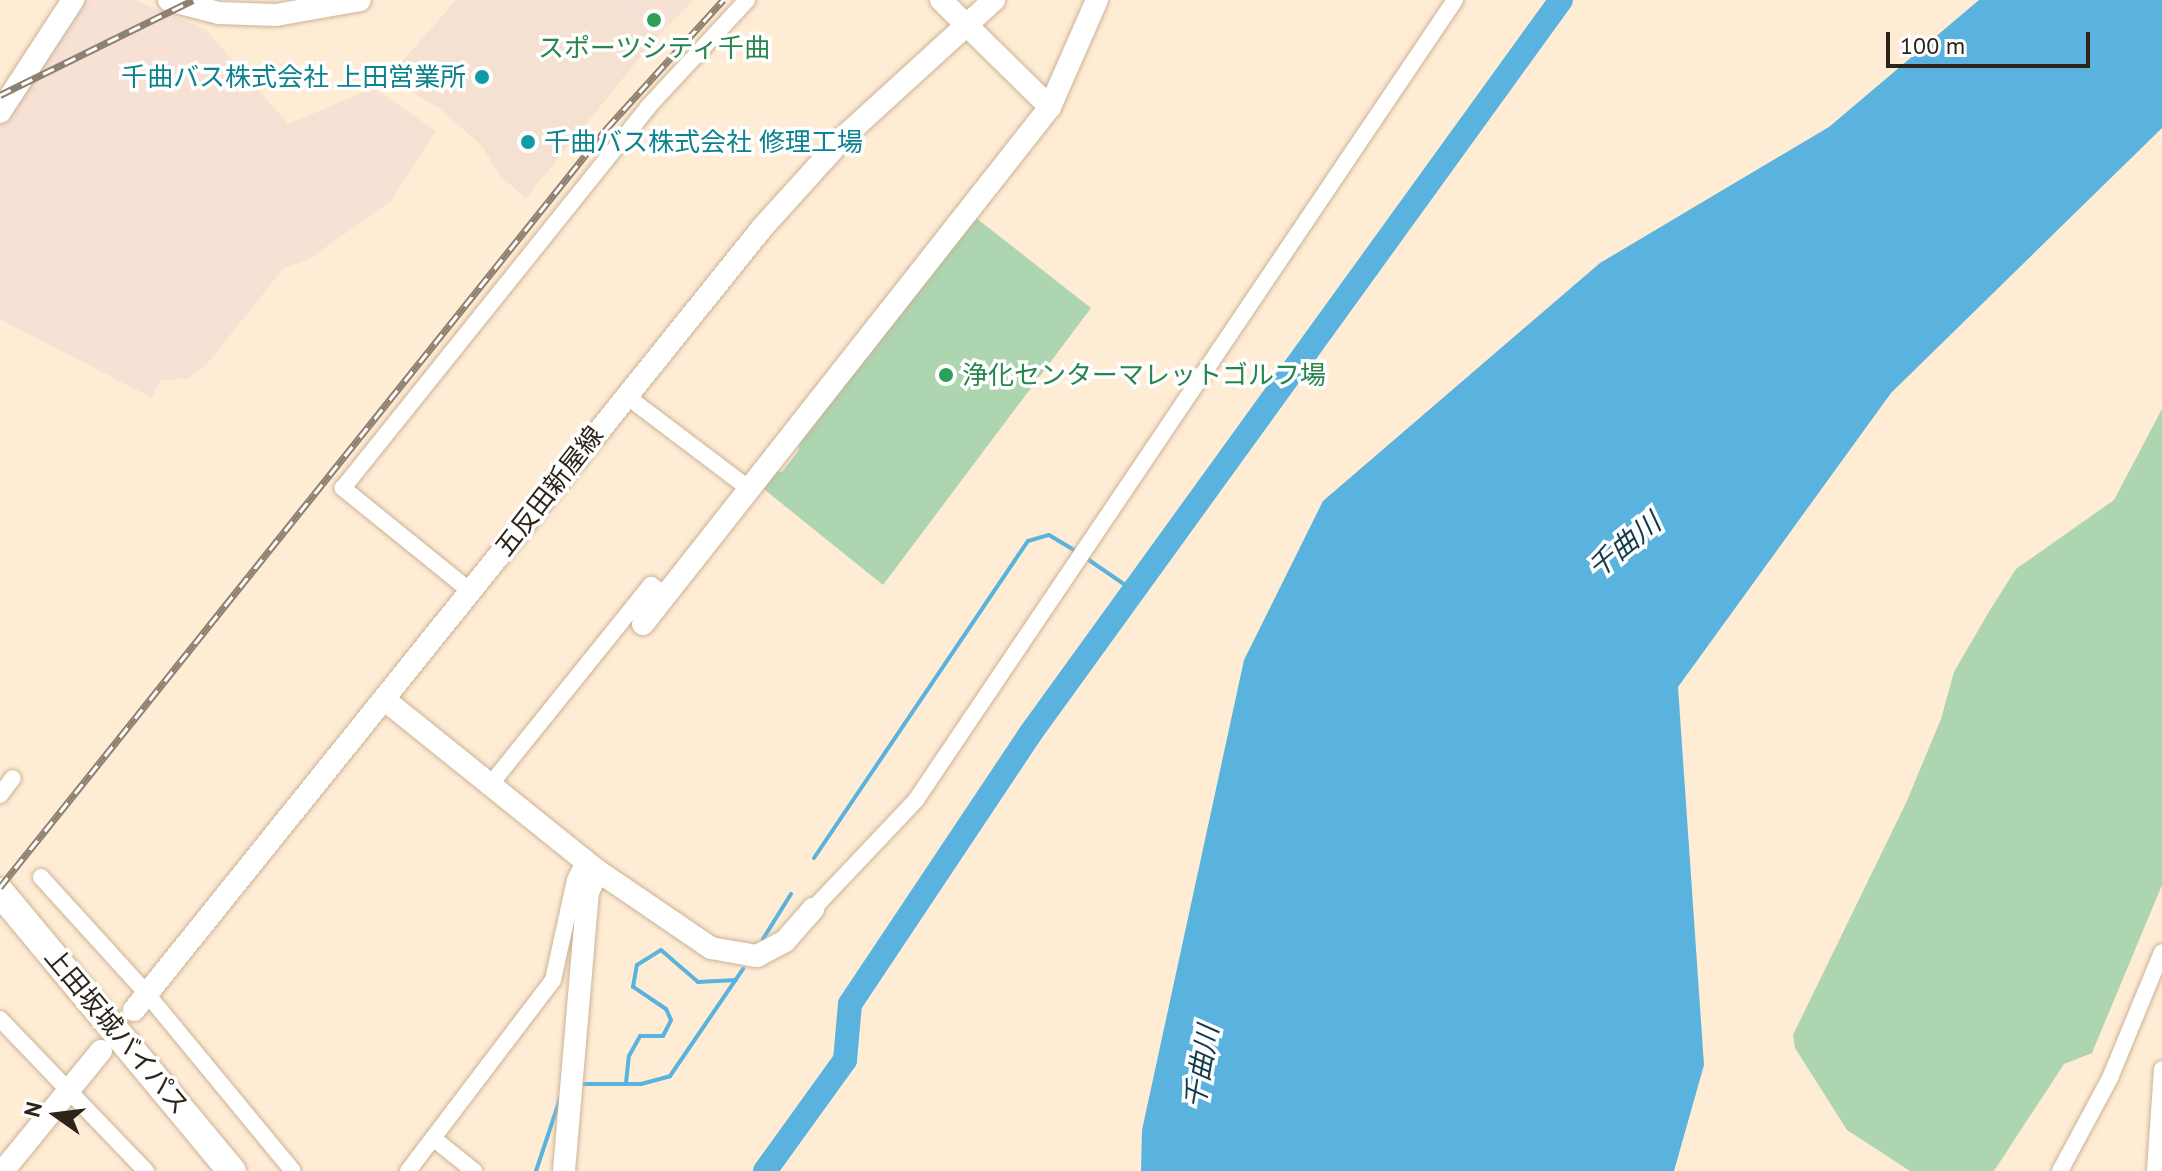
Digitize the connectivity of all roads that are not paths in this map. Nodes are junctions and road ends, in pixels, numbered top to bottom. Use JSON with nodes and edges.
{"nodes":[{"id":1,"x":73,"y":0,"type":"edge"},
{"id":2,"x":169,"y":0,"type":"edge"},
{"id":3,"x":360,"y":0,"type":"edge"},
{"id":4,"x":747,"y":0,"type":"edge"},
{"id":5,"x":941,"y":0,"type":"edge"},
{"id":6,"x":994,"y":0,"type":"edge"},
{"id":7,"x":1097,"y":0,"type":"edge"},
{"id":8,"x":1455,"y":0,"type":"edge"},
{"id":9,"x":965,"y":25,"type":"junction"},
{"id":10,"x":1050,"y":107,"type":"junction"},
{"id":11,"x":0,"y":112,"type":"edge"},
{"id":12,"x":625,"y":395,"type":"junction"},
{"id":13,"x":748,"y":488,"type":"junction"},
{"id":14,"x":470,"y":591,"type":"junction"},
{"id":15,"x":666,"y":595,"type":"junction"},
{"id":16,"x":643,"y":624,"type":"dead end"},
{"id":17,"x":385,"y":700,"type":"junction"},
{"id":18,"x":13,"y":778,"type":"dead end"},
{"id":19,"x":490,"y":785,"type":"junction"},
{"id":20,"x":0,"y":795,"type":"edge"},
{"id":21,"x":592,"y":864,"type":"junction"},
{"id":22,"x":41,"y":877,"type":"dead end"},
{"id":23,"x":4,"y":896,"type":"edge"},
{"id":24,"x":813,"y":909,"type":"joint"},
{"id":25,"x":2162,"y":952,"type":"edge"},
{"id":26,"x":141,"y":1002,"type":"junction"},
{"id":27,"x":0,"y":1019,"type":"edge"},
{"id":28,"x":101,"y":1051,"type":"dead end"},
{"id":29,"x":2162,"y":1069,"type":"edge"},
{"id":30,"x":69,"y":1091,"type":"junction"},
{"id":31,"x":433,"y":1138,"type":"junction"},
{"id":32,"x":3,"y":1171,"type":"edge"},
{"id":33,"x":146,"y":1171,"type":"edge"},
{"id":34,"x":232,"y":1171,"type":"edge"},
{"id":35,"x":293,"y":1171,"type":"edge"},
{"id":36,"x":408,"y":1171,"type":"edge"},
{"id":37,"x":474,"y":1171,"type":"edge"},
{"id":38,"x":564,"y":1171,"type":"edge"},
{"id":39,"x":2060,"y":1171,"type":"edge"},
{"id":40,"x":2155,"y":1171,"type":"edge"}],
"edges":[{"from":1,"to":11,"type":"street"},
{"from":2,"to":3,"type":"street"},
{"from":4,"to":14,"type":"street"},
{"from":5,"to":9,"type":"street"},
{"from":6,"to":9,"type":"street","name":"五反田新屋線"},
{"from":7,"to":10,"type":"street"},
{"from":8,"to":24,"type":"street"},
{"from":9,"to":10,"type":"street"},
{"from":9,"to":12,"type":"street","name":"五反田新屋線"},
{"from":10,"to":13,"type":"street"},
{"from":12,"to":13,"type":"street"},
{"from":12,"to":14,"type":"street","name":"五反田新屋線"},
{"from":13,"to":15,"type":"street"},
{"from":14,"to":17,"type":"street","name":"五反田新屋線"},
{"from":15,"to":16,"type":"street"},
{"from":15,"to":19,"type":"street"},
{"from":17,"to":19,"type":"street"},
{"from":17,"to":26,"type":"street","name":"五反田新屋線"},
{"from":18,"to":20,"type":"street"},
{"from":19,"to":21,"type":"street"},
{"from":21,"to":24,"type":"street"},
{"from":21,"to":31,"type":"street"},
{"from":21,"to":38,"type":"street"},
{"from":22,"to":26,"type":"street"},
{"from":23,"to":34,"type":"highway","name":"上田坂城バイパス"},
{"from":25,"to":39,"type":"street"},
{"from":26,"to":35,"type":"street"},
{"from":27,"to":30,"type":"street"},
{"from":28,"to":30,"type":"street"},
{"from":29,"to":40,"type":"street"},
{"from":30,"to":32,"type":"street"},
{"from":30,"to":33,"type":"street"},
{"from":31,"to":36,"type":"street"},
{"from":31,"to":37,"type":"street"}]}
